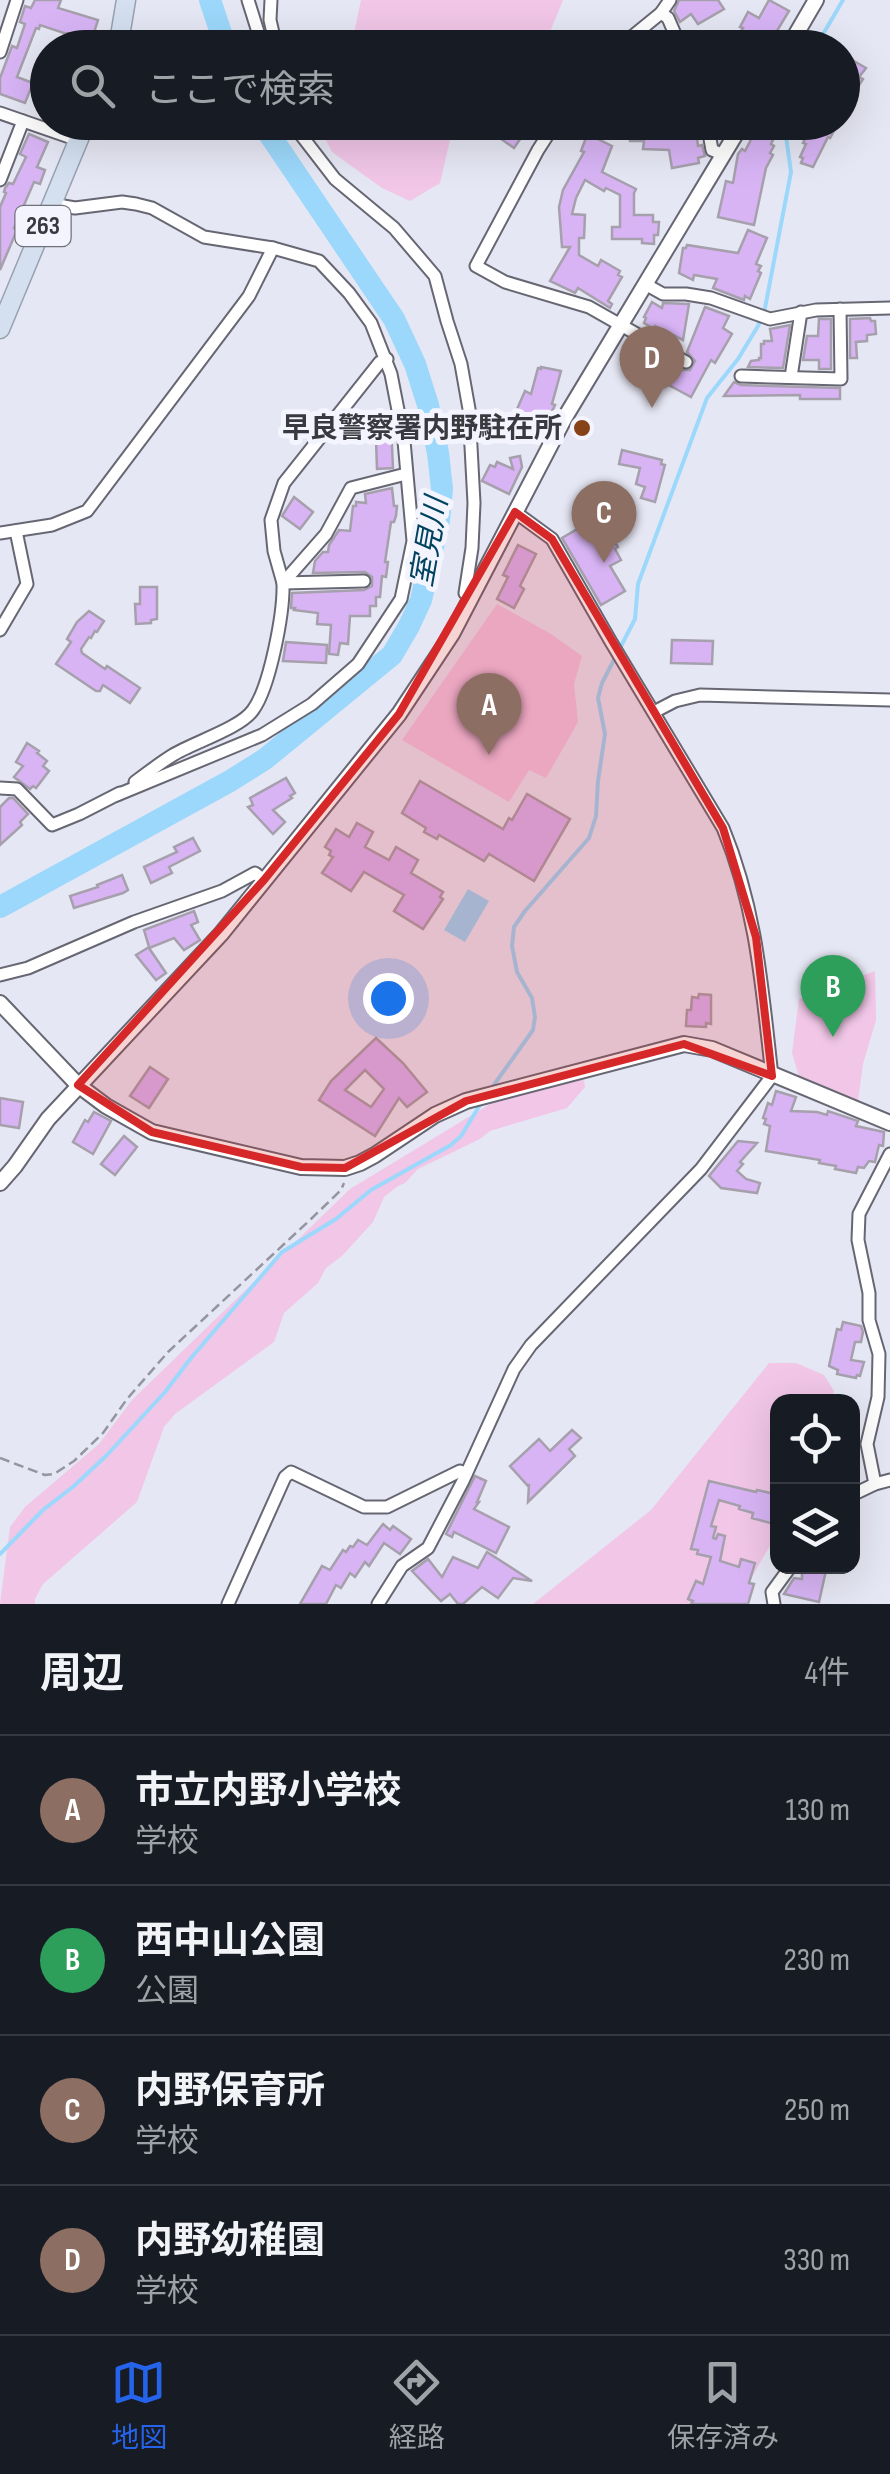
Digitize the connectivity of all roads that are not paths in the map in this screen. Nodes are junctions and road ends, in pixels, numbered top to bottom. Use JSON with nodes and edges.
{"nodes":[{"id":1,"x":17,"y":0,"type":"edge"},
{"id":2,"x":126,"y":0,"type":"edge"},
{"id":3,"x":248,"y":0,"type":"edge"},
{"id":4,"x":272,"y":0,"type":"edge"},
{"id":5,"x":670,"y":0,"type":"edge"},
{"id":6,"x":816,"y":0,"type":"edge"},
{"id":7,"x":661,"y":13,"type":"junction"},
{"id":8,"x":121,"y":30,"type":"edge"},
{"id":9,"x":257,"y":30,"type":"edge"},
{"id":10,"x":272,"y":30,"type":"edge"},
{"id":11,"x":640,"y":30,"type":"edge"},
{"id":12,"x":673,"y":30,"type":"edge"},
{"id":13,"x":798,"y":30,"type":"edge"},
{"id":14,"x":0,"y":52,"type":"edge"},
{"id":15,"x":0,"y":112,"type":"edge"},
{"id":16,"x":23,"y":121,"type":"junction"},
{"id":17,"x":30,"y":122,"type":"edge"},
{"id":18,"x":78,"y":140,"type":"edge"},
{"id":19,"x":305,"y":140,"type":"edge"},
{"id":20,"x":544,"y":140,"type":"edge"},
{"id":21,"x":710,"y":140,"type":"edge"},
{"id":22,"x":733,"y":140,"type":"edge"},
{"id":23,"x":724,"y":155,"type":"junction"},
{"id":24,"x":0,"y":180,"type":"edge"},
{"id":25,"x":52,"y":204,"type":"junction"},
{"id":26,"x":273,"y":248,"type":"junction"},
{"id":27,"x":645,"y":284,"type":"junction"},
{"id":28,"x":890,"y":308,"type":"edge"},
{"id":29,"x":840,"y":309,"type":"junction"},
{"id":30,"x":801,"y":312,"type":"junction"},
{"id":31,"x":621,"y":324,"type":"junction"},
{"id":32,"x":0,"y":329,"type":"edge"},
{"id":33,"x":387,"y":359,"type":"junction"},
{"id":34,"x":686,"y":362,"type":"dead end"},
{"id":35,"x":742,"y":376,"type":"dead end"},
{"id":36,"x":791,"y":377,"type":"junction"},
{"id":37,"x":406,"y":474,"type":"junction"},
{"id":38,"x":514,"y":512,"type":"junction"},
{"id":39,"x":16,"y":531,"type":"junction"},
{"id":40,"x":0,"y":533,"type":"edge"},
{"id":41,"x":364,"y":581,"type":"dead end"},
{"id":42,"x":283,"y":583,"type":"junction"},
{"id":43,"x":472,"y":598,"type":"junction"},
{"id":44,"x":0,"y":630,"type":"edge"},
{"id":45,"x":890,"y":700,"type":"edge"},
{"id":46,"x":654,"y":712,"type":"junction"},
{"id":47,"x":0,"y":788,"type":"edge"},
{"id":48,"x":117,"y":795,"type":"junction"},
{"id":49,"x":264,"y":880,"type":"junction"},
{"id":50,"x":0,"y":975,"type":"edge"},
{"id":51,"x":0,"y":1003,"type":"edge"},
{"id":52,"x":772,"y":1076,"type":"junction"},
{"id":53,"x":78,"y":1084,"type":"junction"},
{"id":54,"x":890,"y":1123,"type":"edge"},
{"id":55,"x":890,"y":1154,"type":"edge"},
{"id":56,"x":0,"y":1183,"type":"edge"},
{"id":57,"x":876,"y":1346,"type":"junction"},
{"id":58,"x":890,"y":1350,"type":"edge"},
{"id":59,"x":466,"y":1474,"type":"junction"},
{"id":60,"x":890,"y":1480,"type":"edge"},
{"id":61,"x":875,"y":1484,"type":"junction"},
{"id":62,"x":860,"y":1491,"type":"edge"},
{"id":63,"x":785,"y":1574,"type":"edge"},
{"id":64,"x":228,"y":1604,"type":"edge"},
{"id":65,"x":378,"y":1604,"type":"edge"},
{"id":66,"x":774,"y":1604,"type":"edge"}],
"edges":[{"from":1,"to":14,"type":"street"},
{"from":2,"to":8,"type":"highway"},
{"from":3,"to":9,"type":"street"},
{"from":4,"to":10,"type":"street"},
{"from":5,"to":7,"type":"street"},
{"from":6,"to":13,"type":"street"},
{"from":7,"to":11,"type":"street"},
{"from":7,"to":12,"type":"street"},
{"from":15,"to":16,"type":"street"},
{"from":16,"to":17,"type":"street"},
{"from":16,"to":24,"type":"street"},
{"from":18,"to":25,"type":"highway","number":"263"},
{"from":19,"to":43,"type":"street"},
{"from":20,"to":31,"type":"street"},
{"from":21,"to":23,"type":"street"},
{"from":22,"to":23,"type":"street"},
{"from":23,"to":27,"type":"street"},
{"from":25,"to":26,"type":"street"},
{"from":25,"to":32,"type":"highway","number":"263"},
{"from":26,"to":33,"type":"street"},
{"from":26,"to":39,"type":"street"},
{"from":27,"to":30,"type":"street"},
{"from":27,"to":31,"type":"street"},
{"from":28,"to":29,"type":"street"},
{"from":29,"to":30,"type":"street"},
{"from":29,"to":36,"type":"street"},
{"from":30,"to":36,"type":"street"},
{"from":31,"to":34,"type":"street"},
{"from":31,"to":38,"type":"street"},
{"from":33,"to":37,"type":"street"},
{"from":33,"to":42,"type":"street"},
{"from":35,"to":36,"type":"street"},
{"from":37,"to":42,"type":"street"},
{"from":37,"to":48,"type":"street"},
{"from":38,"to":43,"type":"street"},
{"from":38,"to":46,"type":"street"},
{"from":39,"to":40,"type":"street"},
{"from":39,"to":44,"type":"street"},
{"from":41,"to":42,"type":"street"},
{"from":42,"to":48,"type":"street"},
{"from":43,"to":49,"type":"street"},
{"from":45,"to":46,"type":"street"},
{"from":46,"to":52,"type":"street"},
{"from":47,"to":48,"type":"street"},
{"from":49,"to":50,"type":"street"},
{"from":49,"to":53,"type":"street"},
{"from":51,"to":53,"type":"street"},
{"from":52,"to":53,"type":"street"},
{"from":52,"to":54,"type":"street"},
{"from":52,"to":59,"type":"street"},
{"from":53,"to":56,"type":"street"},
{"from":55,"to":57,"type":"street"},
{"from":57,"to":58,"type":"street"},
{"from":57,"to":61,"type":"street"},
{"from":59,"to":64,"type":"street"},
{"from":59,"to":65,"type":"street"},
{"from":60,"to":61,"type":"street"},
{"from":61,"to":62,"type":"street"},
{"from":63,"to":66,"type":"street"}]}
